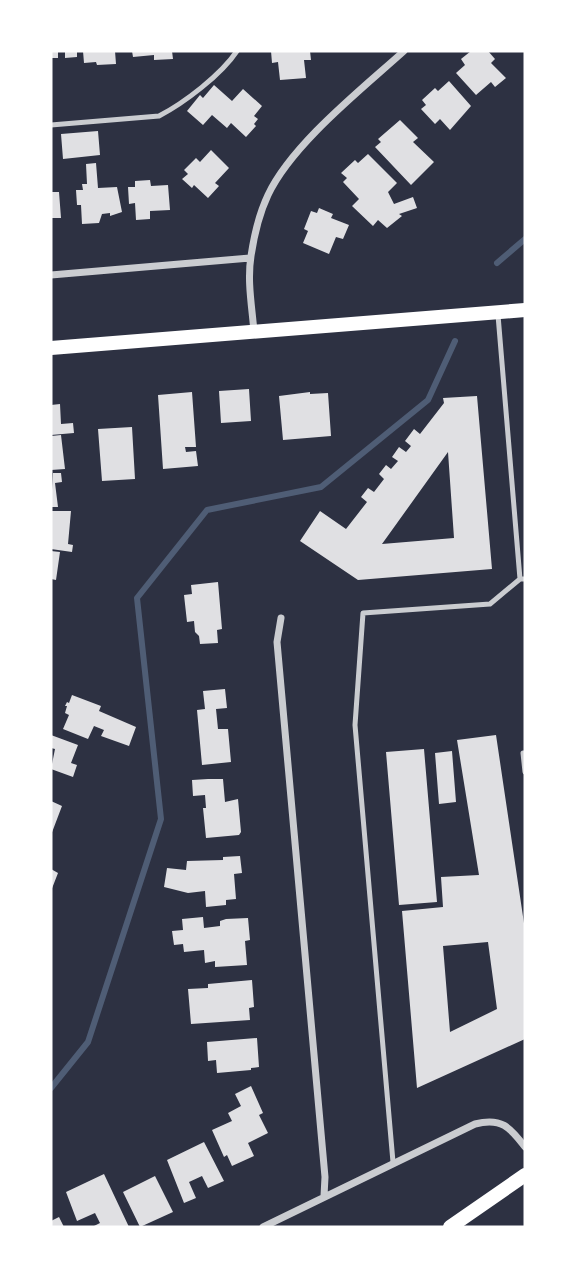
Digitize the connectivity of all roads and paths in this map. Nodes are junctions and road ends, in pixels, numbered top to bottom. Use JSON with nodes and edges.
{"nodes":[{"id":1,"x":237,"y":51,"type":"edge"},
{"id":2,"x":391,"y":51,"type":"edge"},
{"id":3,"x":404,"y":51,"type":"edge"},
{"id":4,"x":397,"y":57,"type":"junction"},
{"id":5,"x":51,"y":125,"type":"edge"},
{"id":6,"x":250,"y":258,"type":"junction"},
{"id":7,"x":51,"y":275,"type":"edge"},
{"id":8,"x":525,"y":310,"type":"edge"},
{"id":9,"x":497,"y":312,"type":"junction"},
{"id":10,"x":254,"y":331,"type":"junction"},
{"id":11,"x":51,"y":348,"type":"edge"},
{"id":12,"x":523,"y":579,"type":"edge"},
{"id":13,"x":281,"y":618,"type":"dead end"},
{"id":14,"x":525,"y":753,"type":"edge"},
{"id":15,"x":525,"y":772,"type":"edge"},
{"id":16,"x":525,"y":1147,"type":"edge"},
{"id":17,"x":393,"y":1162,"type":"junction"},
{"id":18,"x":525,"y":1175,"type":"edge"},
{"id":19,"x":324,"y":1196,"type":"junction"},
{"id":20,"x":263,"y":1227,"type":"edge"},
{"id":21,"x":450,"y":1227,"type":"edge"}],
"edges":[{"from":1,"to":5,"type":"lane"},
{"from":2,"to":4,"type":"street"},
{"from":3,"to":4,"type":"street"},
{"from":4,"to":6,"type":"street"},
{"from":6,"to":7,"type":"street"},
{"from":6,"to":10,"type":"street"},
{"from":8,"to":9,"type":"main road"},
{"from":9,"to":10,"type":"main road"},
{"from":9,"to":12,"type":"lane"},
{"from":10,"to":11,"type":"main road"},
{"from":12,"to":17,"type":"lane"},
{"from":13,"to":19,"type":"street"},
{"from":14,"to":15,"type":"lane"},
{"from":16,"to":17,"type":"street"},
{"from":17,"to":19,"type":"street"},
{"from":18,"to":21,"type":"main road"},
{"from":19,"to":20,"type":"street"}]}
